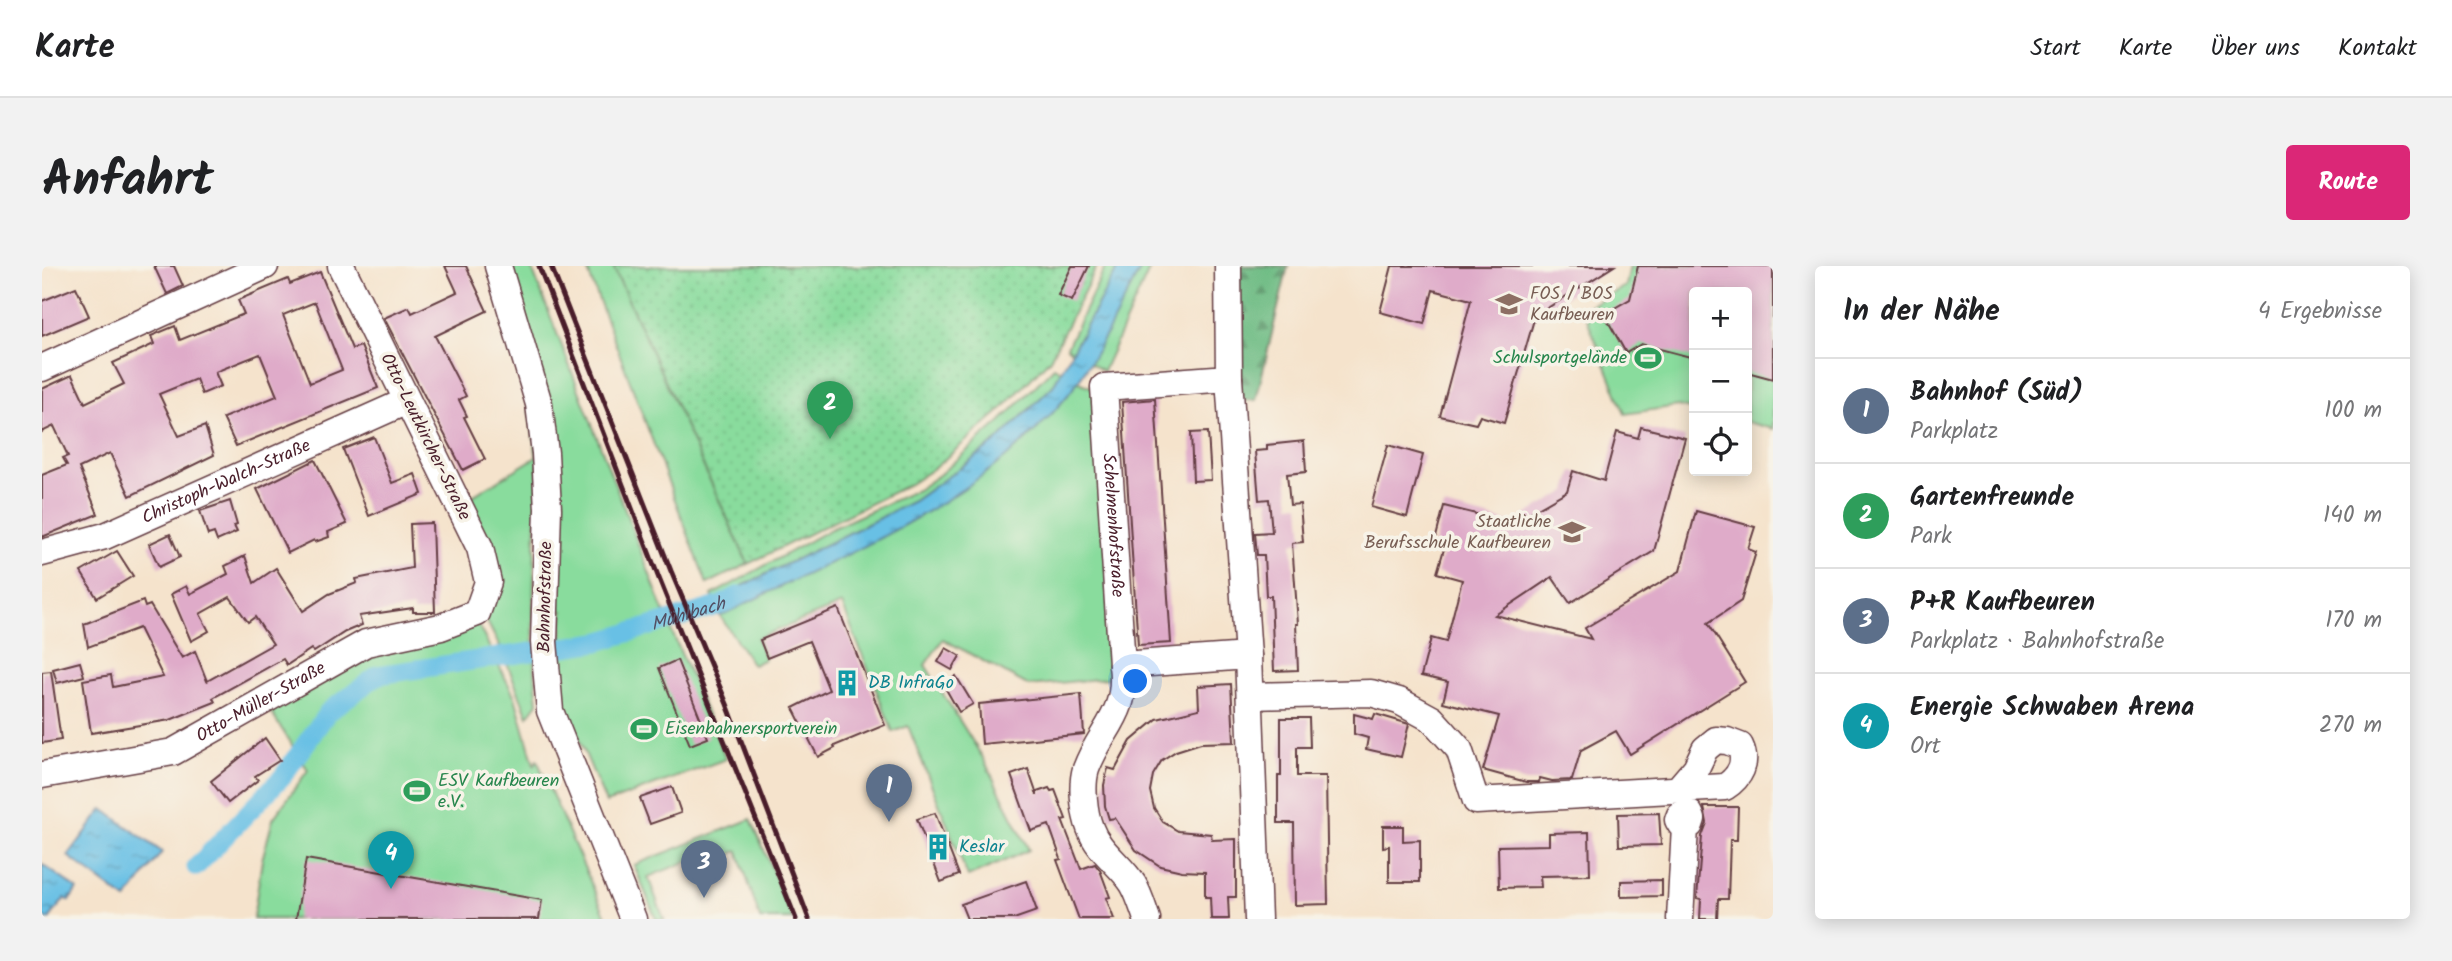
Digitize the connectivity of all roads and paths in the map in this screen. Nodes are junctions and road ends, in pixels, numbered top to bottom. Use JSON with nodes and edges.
{"nodes":[{"id":1,"x":265,"y":266,"type":"edge"},
{"id":2,"x":341,"y":266,"type":"edge"},
{"id":3,"x":498,"y":266,"type":"edge"},
{"id":4,"x":1228,"y":266,"type":"edge"},
{"id":5,"x":42,"y":368,"type":"edge"},
{"id":6,"x":1229,"y":378,"type":"junction"},
{"id":7,"x":407,"y":401,"type":"junction"},
{"id":8,"x":42,"y":553,"type":"edge"},
{"id":9,"x":477,"y":613,"type":"joint"},
{"id":10,"x":1248,"y":656,"type":"junction"},
{"id":11,"x":1122,"y":665,"type":"junction"},
{"id":12,"x":1250,"y":696,"type":"junction"},
{"id":13,"x":42,"y":775,"type":"edge"},
{"id":14,"x":1678,"y":789,"type":"dead end"},
{"id":15,"x":1685,"y":827,"type":"dead end"},
{"id":16,"x":633,"y":919,"type":"edge"},
{"id":17,"x":1147,"y":919,"type":"edge"},
{"id":18,"x":1258,"y":919,"type":"edge"},
{"id":19,"x":1672,"y":919,"type":"edge"},
{"id":20,"x":1681,"y":919,"type":"edge"}],
"edges":[{"from":1,"to":5,"type":"street"},
{"from":2,"to":7,"type":"street","name":"Otto-Leutkircher-Straße"},
{"from":3,"to":16,"type":"street","name":"Bahnhofstraße"},
{"from":4,"to":6,"type":"street"},
{"from":6,"to":10,"type":"street"},
{"from":6,"to":11,"type":"street","name":"Schelmenhofstraße"},
{"from":7,"to":8,"type":"street","name":"Christoph-Walch-Straße"},
{"from":7,"to":9,"type":"street","name":"Otto-Leutkircher-Straße"},
{"from":9,"to":13,"type":"street","name":"Otto-Müller-Straße"},
{"from":10,"to":11,"type":"street"},
{"from":10,"to":12,"type":"street"},
{"from":11,"to":17,"type":"street"},
{"from":12,"to":14,"type":"street"},
{"from":12,"to":18,"type":"street"},
{"from":15,"to":20,"type":"street"},
{"from":19,"to":20,"type":"street"}]}
